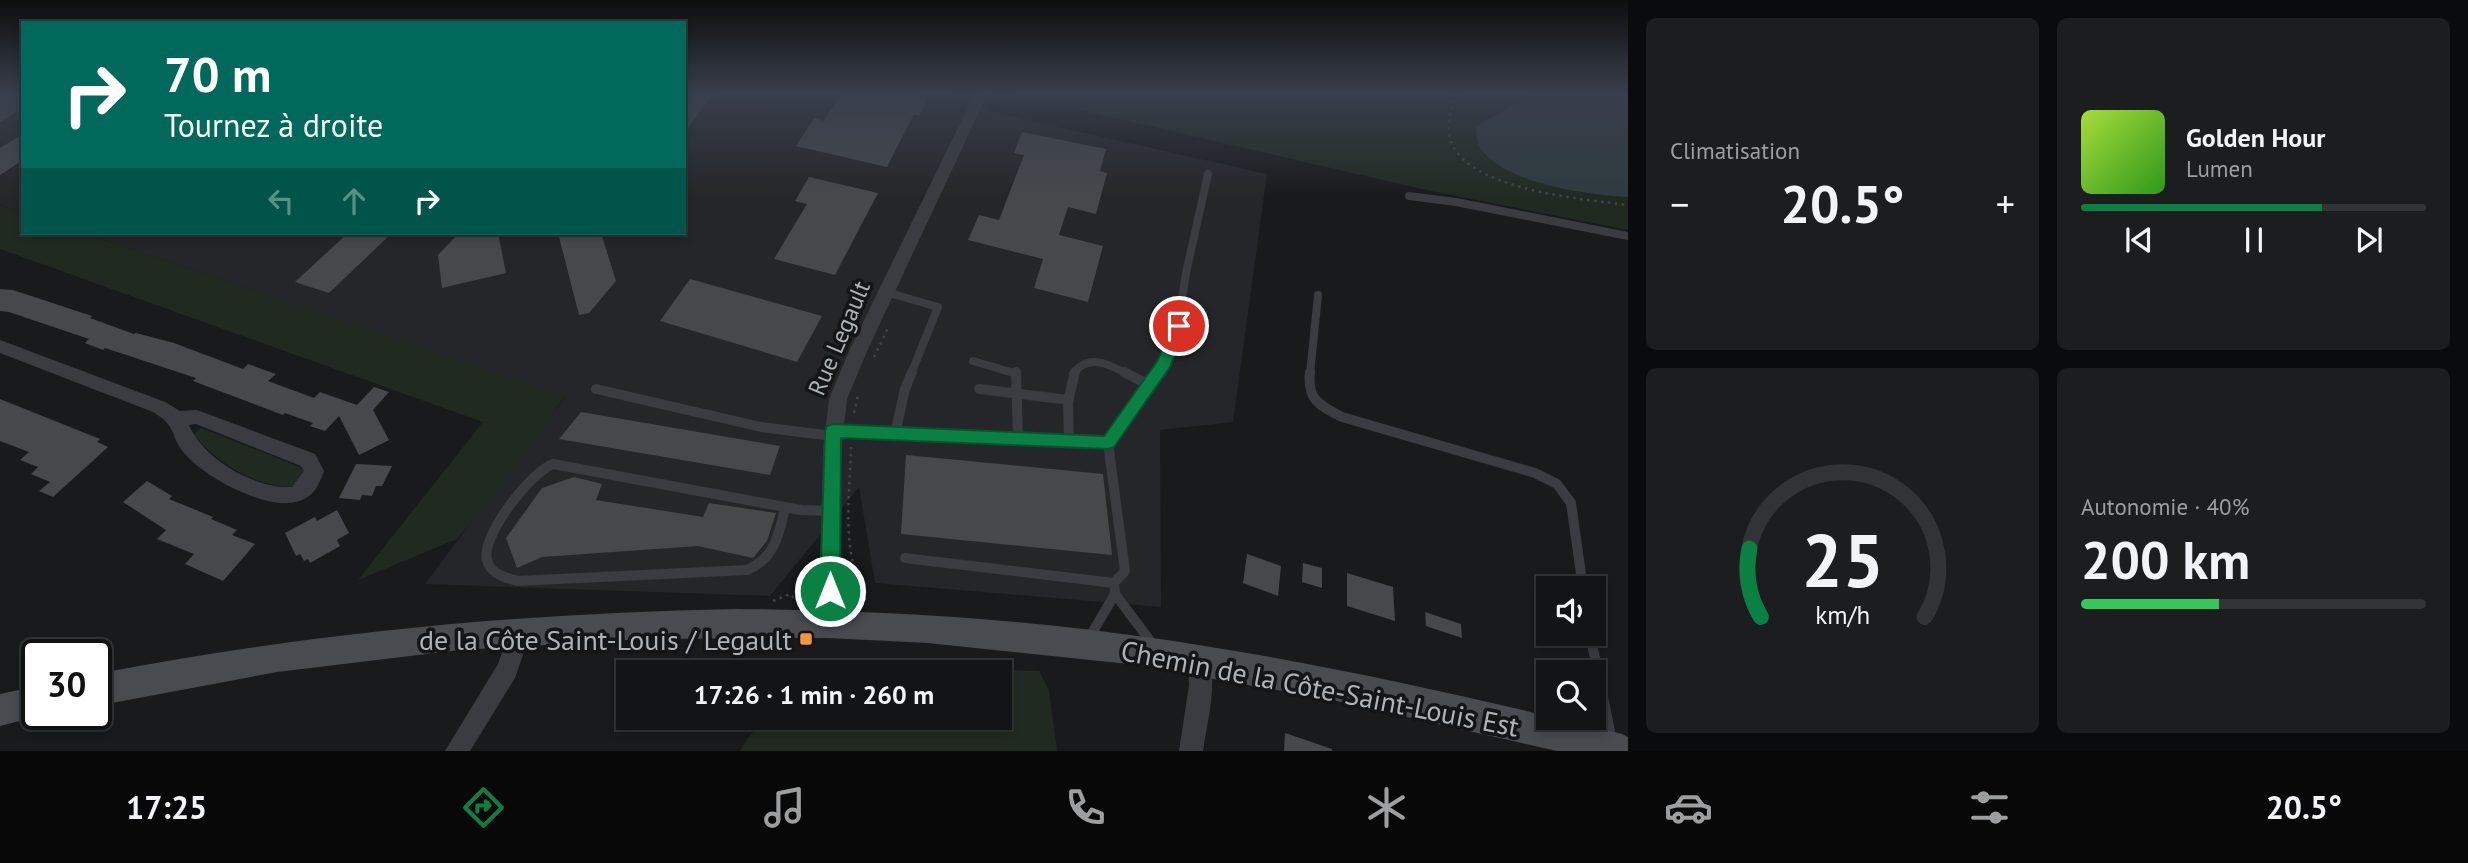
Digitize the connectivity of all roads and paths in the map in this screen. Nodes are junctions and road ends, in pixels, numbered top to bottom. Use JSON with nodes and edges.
{"nodes":[{"id":1,"x":965,"y":128,"type":"edge"},
{"id":2,"x":1450,"y":128,"type":"edge"},
{"id":3,"x":1208,"y":174,"type":"dead end"},
{"id":4,"x":1409,"y":196,"type":"dead end"},
{"id":5,"x":1628,"y":205,"type":"edge"},
{"id":6,"x":1628,"y":236,"type":"edge"},
{"id":7,"x":886,"y":292,"type":"junction"},
{"id":8,"x":1318,"y":295,"type":"dead end"},
{"id":9,"x":892,"y":319,"type":"dead end"},
{"id":10,"x":0,"y":346,"type":"edge"},
{"id":11,"x":874,"y":357,"type":"dead end"},
{"id":12,"x":973,"y":361,"type":"dead end"},
{"id":13,"x":1149,"y":385,"type":"junction"},
{"id":14,"x":596,"y":389,"type":"dead end"},
{"id":15,"x":979,"y":389,"type":"dead end"},
{"id":16,"x":1017,"y":394,"type":"junction"},
{"id":17,"x":858,"y":395,"type":"dead end"},
{"id":18,"x":1069,"y":400,"type":"junction"},
{"id":19,"x":854,"y":417,"type":"dead end"},
{"id":20,"x":177,"y":418,"type":"junction"},
{"id":21,"x":833,"y":433,"type":"junction"},
{"id":22,"x":895,"y":434,"type":"junction"},
{"id":23,"x":1018,"y":439,"type":"junction"},
{"id":24,"x":1069,"y":441,"type":"junction"},
{"id":25,"x":1108,"y":443,"type":"junction"},
{"id":26,"x":850,"y":446,"type":"dead end"},
{"id":27,"x":785,"y":508,"type":"junction"},
{"id":28,"x":831,"y":511,"type":"junction"},
{"id":29,"x":905,"y":558,"type":"dead end"},
{"id":30,"x":1581,"y":576,"type":"edge"},
{"id":31,"x":1115,"y":589,"type":"junction"},
{"id":32,"x":865,"y":598,"type":"dead end"},
{"id":33,"x":831,"y":624,"type":"junction"},
{"id":34,"x":520,"y":632,"type":"junction"},
{"id":35,"x":1085,"y":646,"type":"junction"},
{"id":36,"x":1593,"y":646,"type":"edge"},
{"id":37,"x":1161,"y":656,"type":"junction"},
{"id":38,"x":1199,"y":661,"type":"junction"},
{"id":39,"x":112,"y":687,"type":"edge"},
{"id":40,"x":21,"y":705,"type":"edge"},
{"id":41,"x":0,"y":710,"type":"edge"},
{"id":42,"x":1618,"y":750,"type":"edge"},
{"id":43,"x":457,"y":751,"type":"edge"},
{"id":44,"x":1191,"y":751,"type":"edge"}],
"edges":[{"from":1,"to":7,"type":"street","name":"Rue Legault"},
{"from":2,"to":5,"type":"path"},
{"from":3,"to":13,"type":"lane"},
{"from":4,"to":6,"type":"lane"},
{"from":7,"to":21,"type":"street","name":"Rue Legault"},
{"from":7,"to":22,"type":"lane"},
{"from":8,"to":30,"type":"lane"},
{"from":9,"to":11,"type":"path","name":"Rue Legault"},
{"from":10,"to":20,"type":"street"},
{"from":12,"to":16,"type":"lane"},
{"from":13,"to":18,"type":"lane"},
{"from":13,"to":25,"type":"lane"},
{"from":14,"to":21,"type":"lane"},
{"from":15,"to":16,"type":"lane"},
{"from":16,"to":18,"type":"lane"},
{"from":16,"to":23,"type":"lane"},
{"from":17,"to":19,"type":"path","name":"Rue Legault"},
{"from":18,"to":24,"type":"lane"},
{"from":20,"to":20,"type":"street"},
{"from":21,"to":22,"type":"lane"},
{"from":21,"to":28,"type":"street","name":"Rue Legault"},
{"from":22,"to":23,"type":"lane"},
{"from":23,"to":24,"type":"lane"},
{"from":24,"to":25,"type":"lane"},
{"from":25,"to":31,"type":"lane"},
{"from":26,"to":32,"type":"path"},
{"from":27,"to":27,"type":"lane"},
{"from":27,"to":28,"type":"lane"},
{"from":28,"to":33,"type":"street","name":"Rue Legault"},
{"from":29,"to":31,"type":"lane"},
{"from":31,"to":35,"type":"lane"},
{"from":31,"to":37,"type":"lane"},
{"from":33,"to":34,"type":"street","name":"Chemin de la Côte-Saint-Louis Est"},
{"from":33,"to":35,"type":"street","name":"Chemin de la Côte-Saint-Louis Est"},
{"from":34,"to":39,"type":"street","name":"Chemin de la Côte-Saint-Louis Est"},
{"from":34,"to":43,"type":"street"},
{"from":35,"to":37,"type":"street","name":"Chemin de la Côte-Saint-Louis Est"},
{"from":36,"to":42,"type":"lane"},
{"from":37,"to":38,"type":"street","name":"Chemin de la Côte-Saint-Louis Est"},
{"from":38,"to":42,"type":"street","name":"Chemin de la Côte-Saint-Louis Est"},
{"from":38,"to":44,"type":"street"},
{"from":40,"to":41,"type":"street"}]}
